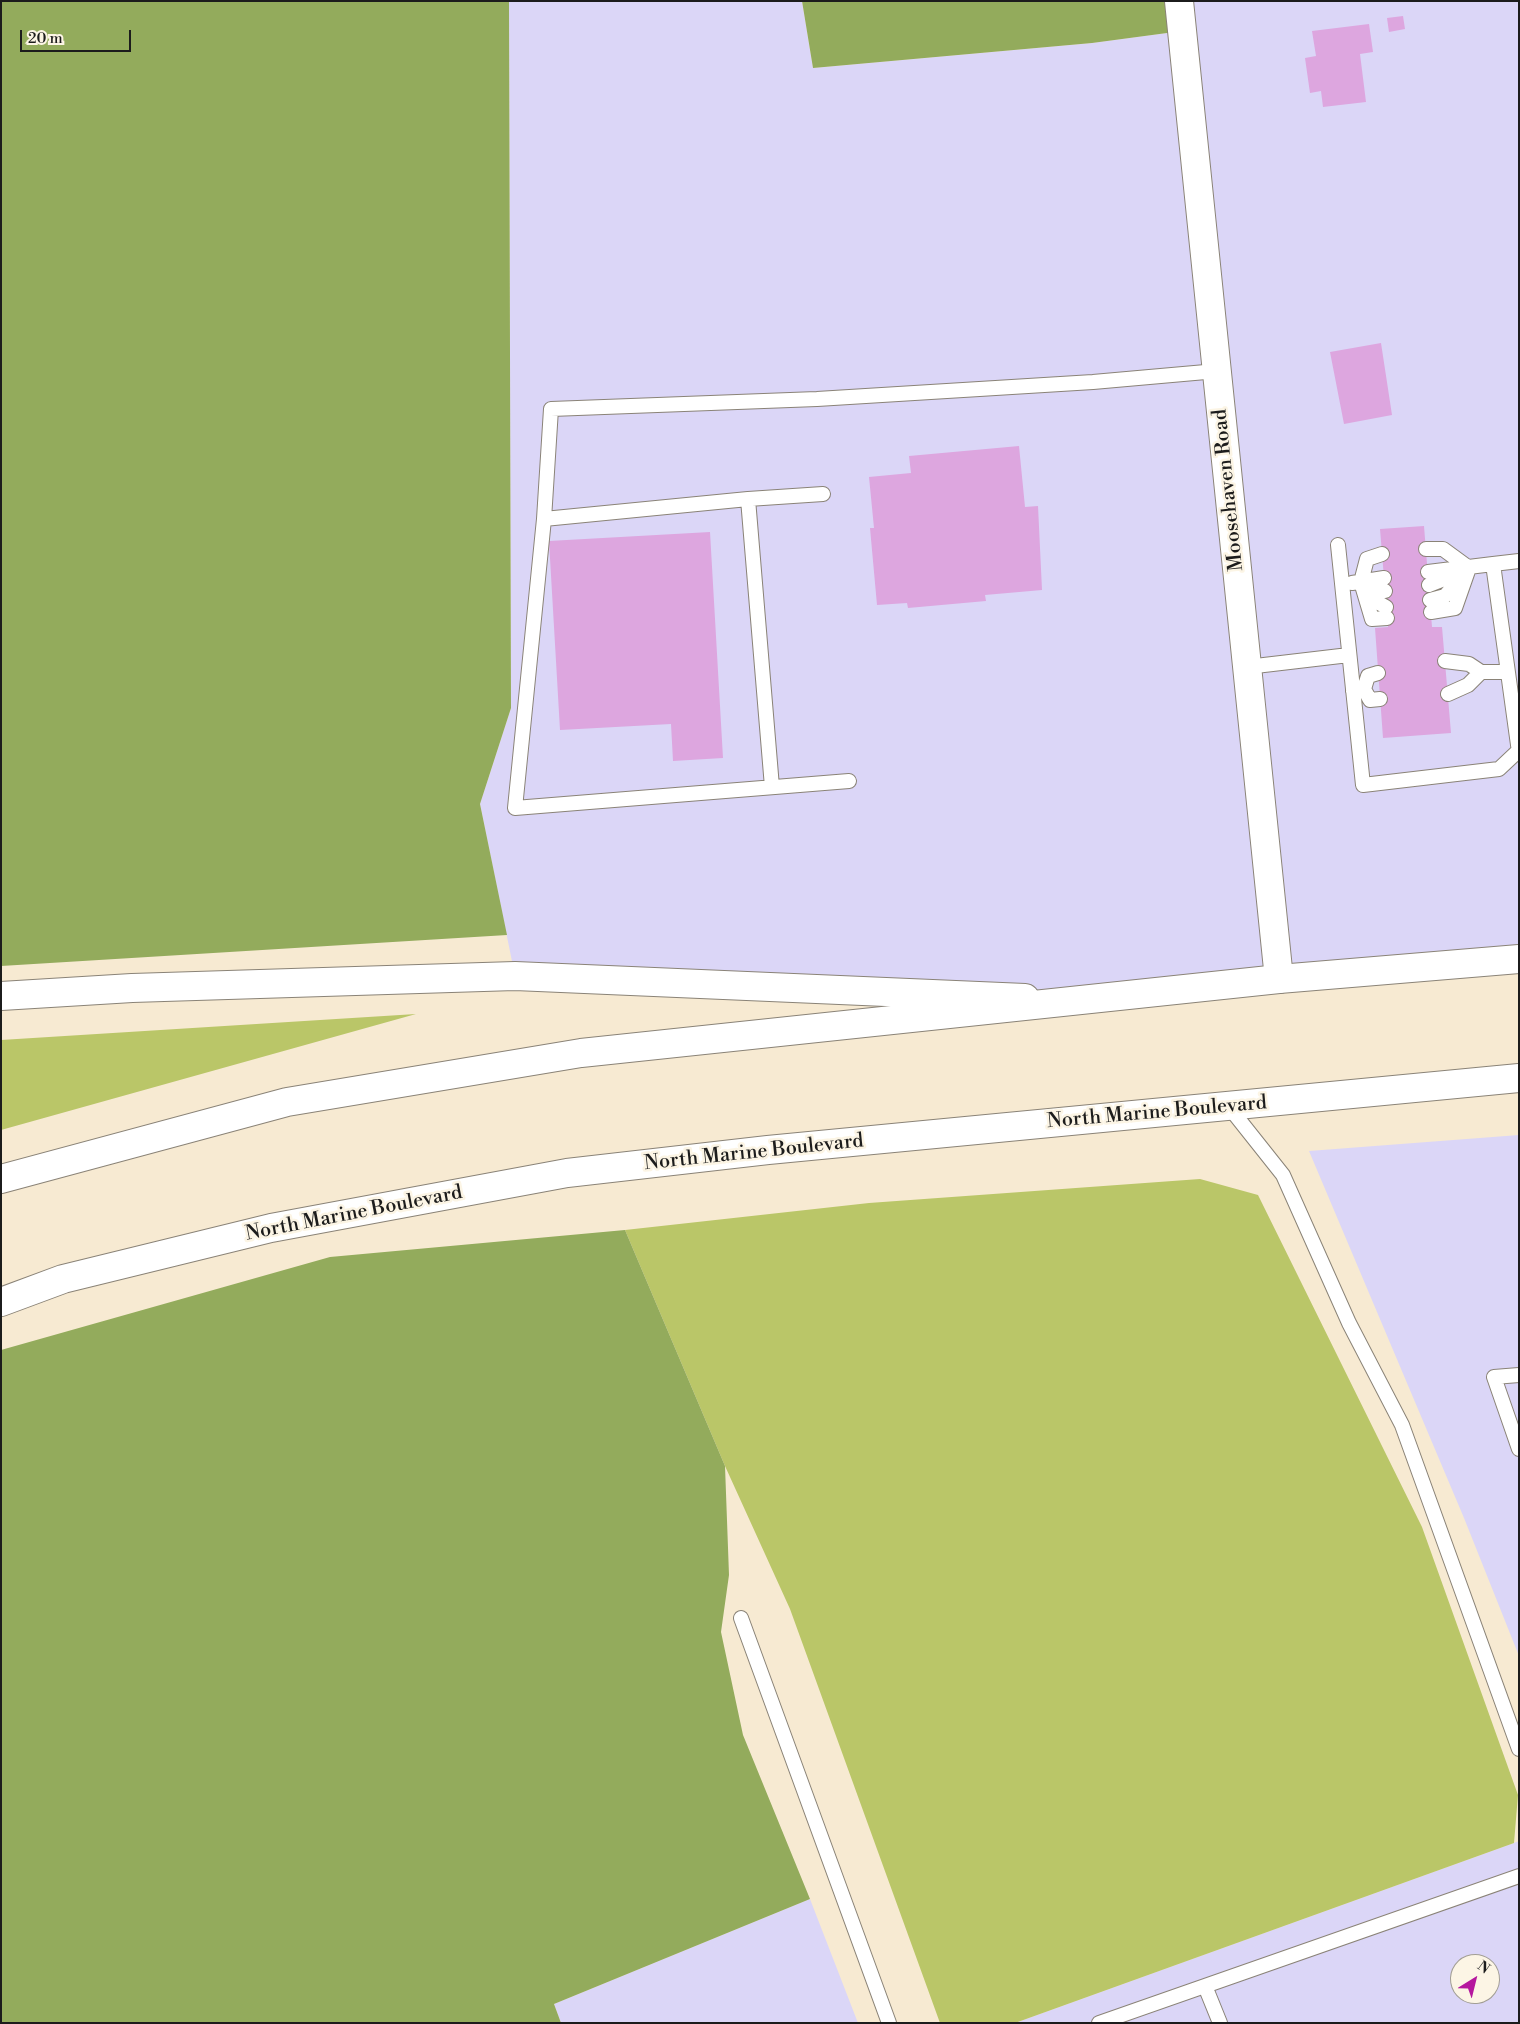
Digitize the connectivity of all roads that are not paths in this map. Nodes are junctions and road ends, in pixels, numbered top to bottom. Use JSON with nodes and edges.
{"nodes":[{"id":1,"x":1179,"y":1,"type":"edge"},
{"id":2,"x":1217,"y":371,"type":"junction"},
{"id":3,"x":823,"y":494,"type":"dead end"},
{"id":4,"x":748,"y":499,"type":"junction"},
{"id":5,"x":544,"y":519,"type":"junction"},
{"id":6,"x":1338,"y":545,"type":"dead end"},
{"id":7,"x":1426,"y":550,"type":"dead end"},
{"id":8,"x":1382,"y":554,"type":"dead end"},
{"id":9,"x":1519,"y":561,"type":"edge"},
{"id":10,"x":1493,"y":564,"type":"junction"},
{"id":11,"x":1469,"y":568,"type":"junction"},
{"id":12,"x":1428,"y":578,"type":"dead end"},
{"id":13,"x":1361,"y":582,"type":"junction"},
{"id":14,"x":1342,"y":584,"type":"junction"},
{"id":15,"x":1384,"y":584,"type":"dead end"},
{"id":16,"x":1431,"y":606,"type":"dead end"},
{"id":17,"x":1387,"y":612,"type":"dead end"},
{"id":18,"x":1350,"y":655,"type":"junction"},
{"id":19,"x":1445,"y":661,"type":"dead end"},
{"id":20,"x":1247,"y":667,"type":"junction"},
{"id":21,"x":1481,"y":672,"type":"junction"},
{"id":22,"x":1506,"y":672,"type":"junction"},
{"id":23,"x":1378,"y":673,"type":"dead end"},
{"id":24,"x":1359,"y":690,"type":"junction"},
{"id":25,"x":1448,"y":694,"type":"dead end"},
{"id":26,"x":1380,"y":700,"type":"dead end"},
{"id":27,"x":1518,"y":752,"type":"edge"},
{"id":28,"x":849,"y":781,"type":"dead end"},
{"id":29,"x":772,"y":787,"type":"junction"},
{"id":30,"x":1519,"y":959,"type":"edge"},
{"id":31,"x":1279,"y":979,"type":"junction"},
{"id":32,"x":1,"y":996,"type":"edge"},
{"id":33,"x":1084,"y":1000,"type":"junction"},
{"id":34,"x":1519,"y":1078,"type":"edge"},
{"id":35,"x":1229,"y":1107,"type":"junction"},
{"id":36,"x":1,"y":1179,"type":"edge"},
{"id":37,"x":1,"y":1302,"type":"edge"},
{"id":38,"x":1519,"y":1376,"type":"edge"},
{"id":39,"x":1519,"y":1449,"type":"edge"},
{"id":40,"x":741,"y":1618,"type":"dead end"},
{"id":41,"x":1519,"y":1749,"type":"edge"},
{"id":42,"x":1519,"y":1876,"type":"edge"},
{"id":43,"x":1205,"y":1986,"type":"junction"},
{"id":44,"x":889,"y":2023,"type":"edge"},
{"id":45,"x":1099,"y":2023,"type":"edge"},
{"id":46,"x":1220,"y":2023,"type":"edge"}],
"edges":[{"from":1,"to":2,"type":"main road","name":"Moosehaven Road"},
{"from":2,"to":5,"type":"lane"},
{"from":2,"to":20,"type":"main road","name":"Moosehaven Road"},
{"from":3,"to":4,"type":"lane"},
{"from":4,"to":5,"type":"lane"},
{"from":4,"to":29,"type":"lane"},
{"from":5,"to":29,"type":"lane"},
{"from":6,"to":14,"type":"lane"},
{"from":7,"to":11,"type":"lane"},
{"from":8,"to":13,"type":"lane"},
{"from":9,"to":10,"type":"lane"},
{"from":10,"to":11,"type":"lane"},
{"from":10,"to":22,"type":"lane"},
{"from":11,"to":12,"type":"lane"},
{"from":11,"to":16,"type":"lane"},
{"from":13,"to":14,"type":"lane"},
{"from":13,"to":15,"type":"lane"},
{"from":13,"to":17,"type":"lane"},
{"from":14,"to":18,"type":"lane"},
{"from":18,"to":20,"type":"lane"},
{"from":18,"to":24,"type":"lane"},
{"from":19,"to":21,"type":"lane"},
{"from":20,"to":31,"type":"main road","name":"Moosehaven Road"},
{"from":21,"to":22,"type":"lane"},
{"from":21,"to":25,"type":"lane"},
{"from":22,"to":27,"type":"lane"},
{"from":23,"to":24,"type":"lane"},
{"from":24,"to":26,"type":"lane"},
{"from":24,"to":27,"type":"lane"},
{"from":28,"to":29,"type":"lane"},
{"from":30,"to":31,"type":"main road"},
{"from":31,"to":33,"type":"main road"},
{"from":32,"to":33,"type":"main road"},
{"from":33,"to":36,"type":"main road"},
{"from":34,"to":35,"type":"main road","name":"North Marine Boulevard"},
{"from":35,"to":37,"type":"main road","name":"North Marine Boulevard"},
{"from":35,"to":41,"type":"lane"},
{"from":38,"to":39,"type":"lane"},
{"from":40,"to":44,"type":"lane"},
{"from":42,"to":43,"type":"lane"},
{"from":43,"to":45,"type":"lane"},
{"from":43,"to":46,"type":"lane"}]}
